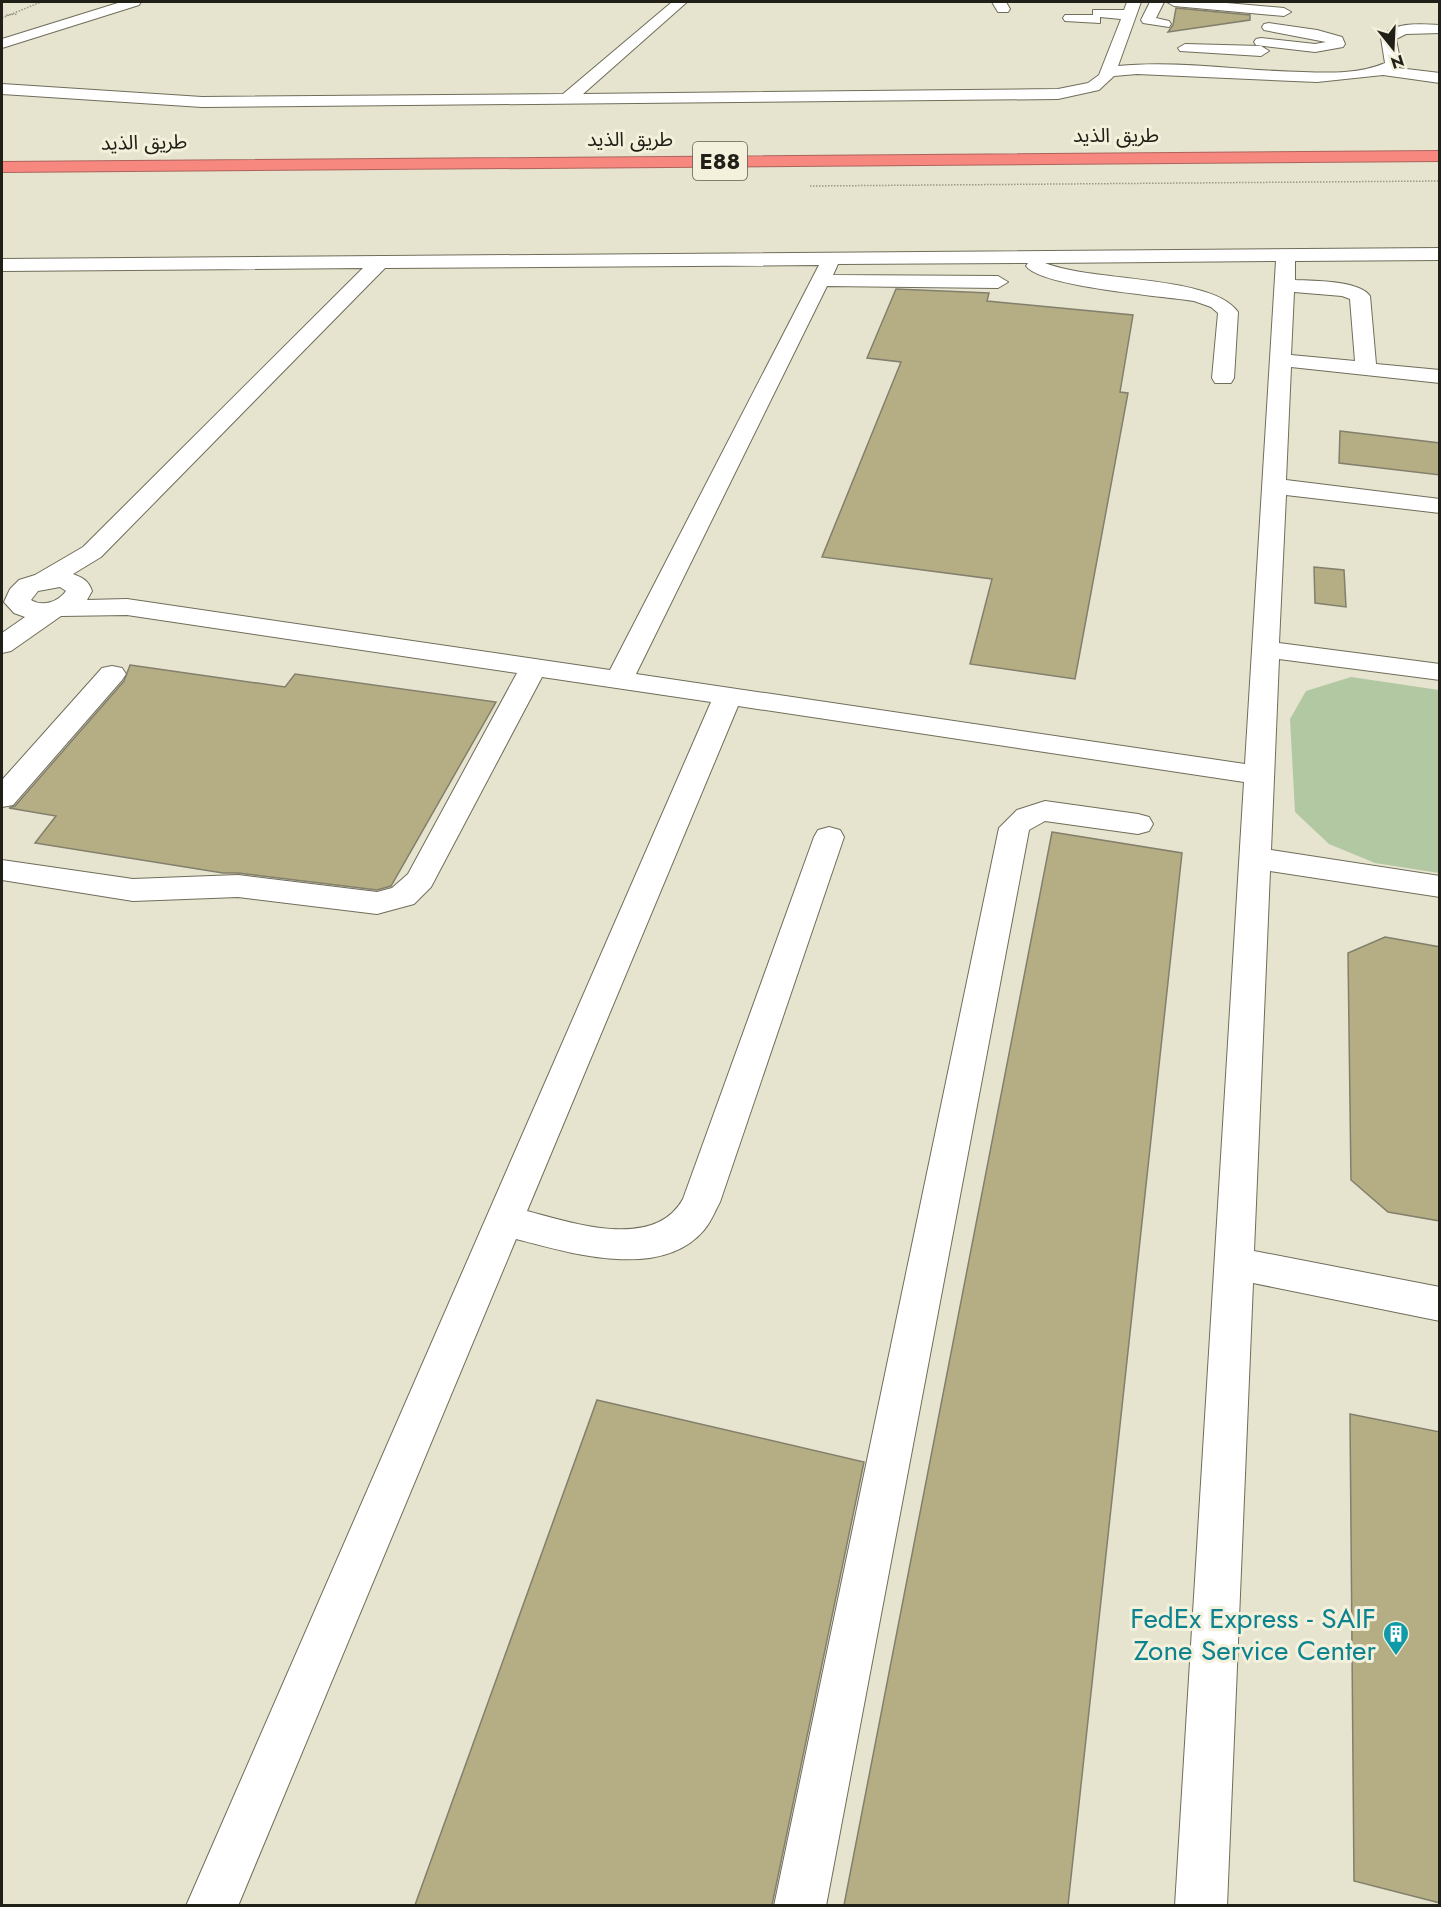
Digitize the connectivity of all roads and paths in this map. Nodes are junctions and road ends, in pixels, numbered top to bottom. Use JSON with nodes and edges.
{"nodes":[{"id":1,"x":41,"y":2,"type":"edge"},
{"id":2,"x":92,"y":2,"type":"edge"},
{"id":3,"x":134,"y":2,"type":"edge"},
{"id":4,"x":680,"y":2,"type":"edge"},
{"id":5,"x":1157,"y":2,"type":"edge"},
{"id":6,"x":1174,"y":2,"type":"edge"},
{"id":7,"x":1131,"y":8,"type":"edge"},
{"id":8,"x":1283,"y":11,"type":"edge"},
{"id":9,"x":46,"y":16,"type":"junction"},
{"id":10,"x":2,"y":18,"type":"edge"},
{"id":11,"x":1071,"y":18,"type":"dead end"},
{"id":12,"x":69,"y":23,"type":"junction"},
{"id":13,"x":1164,"y":24,"type":"dead end"},
{"id":14,"x":1269,"y":27,"type":"junction"},
{"id":15,"x":1440,"y":29,"type":"edge"},
{"id":16,"x":2,"y":30,"type":"edge"},
{"id":17,"x":22,"y":32,"type":"junction"},
{"id":18,"x":2,"y":45,"type":"edge"},
{"id":19,"x":1185,"y":48,"type":"dead end"},
{"id":20,"x":1262,"y":52,"type":"junction"},
{"id":21,"x":1110,"y":65,"type":"junction"},
{"id":22,"x":1384,"y":71,"type":"junction"},
{"id":23,"x":1440,"y":78,"type":"edge"},
{"id":24,"x":2,"y":89,"type":"edge"},
{"id":25,"x":567,"y":99,"type":"junction"},
{"id":26,"x":1440,"y":156,"type":"edge"},
{"id":27,"x":2,"y":167,"type":"edge"},
{"id":28,"x":1440,"y":170,"type":"edge"},
{"id":29,"x":2,"y":181,"type":"edge"},
{"id":30,"x":1440,"y":181,"type":"edge"},
{"id":31,"x":810,"y":186,"type":"dead end"},
{"id":32,"x":1440,"y":254,"type":"edge"},
{"id":33,"x":1027,"y":257,"type":"junction"},
{"id":34,"x":831,"y":259,"type":"junction"},
{"id":35,"x":380,"y":262,"type":"junction"},
{"id":36,"x":2,"y":265,"type":"edge"},
{"id":37,"x":1285,"y":270,"type":"junction"},
{"id":38,"x":819,"y":281,"type":"junction"},
{"id":39,"x":998,"y":282,"type":"dead end"},
{"id":40,"x":1281,"y":360,"type":"junction"},
{"id":41,"x":1366,"y":369,"type":"junction"},
{"id":42,"x":1440,"y":377,"type":"edge"},
{"id":43,"x":1223,"y":378,"type":"dead end"},
{"id":44,"x":1274,"y":486,"type":"junction"},
{"id":45,"x":1440,"y":506,"type":"edge"},
{"id":46,"x":92,"y":552,"type":"junction"},
{"id":47,"x":77,"y":586,"type":"junction"},
{"id":48,"x":20,"y":591,"type":"edge"},
{"id":49,"x":127,"y":607,"type":"junction"},
{"id":50,"x":56,"y":609,"type":"junction"},
{"id":51,"x":2,"y":644,"type":"edge"},
{"id":52,"x":1266,"y":649,"type":"junction"},
{"id":53,"x":534,"y":667,"type":"junction"},
{"id":54,"x":1440,"y":672,"type":"edge"},
{"id":55,"x":111,"y":674,"type":"dead end"},
{"id":56,"x":619,"y":680,"type":"junction"},
{"id":57,"x":728,"y":696,"type":"junction"},
{"id":58,"x":1259,"y":775,"type":"junction"},
{"id":59,"x":2,"y":798,"type":"edge"},
{"id":60,"x":1138,"y":824,"type":"dead end"},
{"id":61,"x":829,"y":837,"type":"dead end"},
{"id":62,"x":1255,"y":858,"type":"junction"},
{"id":63,"x":2,"y":870,"type":"edge"},
{"id":64,"x":1440,"y":887,"type":"edge"},
{"id":65,"x":504,"y":1221,"type":"junction"},
{"id":66,"x":1234,"y":1263,"type":"junction"},
{"id":67,"x":1440,"y":1304,"type":"edge"},
{"id":68,"x":212,"y":1905,"type":"edge"},
{"id":69,"x":800,"y":1905,"type":"edge"},
{"id":70,"x":1201,"y":1905,"type":"edge"}],
"edges":[{"from":1,"to":10,"type":"path"},
{"from":2,"to":9,"type":"street"},
{"from":3,"to":12,"type":"street"},
{"from":4,"to":25,"type":"street"},
{"from":5,"to":13,"type":"street"},
{"from":6,"to":8,"type":"street"},
{"from":7,"to":11,"type":"street"},
{"from":7,"to":21,"type":"street"},
{"from":8,"to":14,"type":"street"},
{"from":9,"to":12,"type":"street"},
{"from":9,"to":17,"type":"street"},
{"from":12,"to":17,"type":"street"},
{"from":14,"to":20,"type":"street"},
{"from":14,"to":20,"type":"street"},
{"from":15,"to":22,"type":"street"},
{"from":16,"to":17,"type":"street"},
{"from":17,"to":18,"type":"street"},
{"from":19,"to":20,"type":"street"},
{"from":21,"to":22,"type":"street"},
{"from":21,"to":25,"type":"street"},
{"from":22,"to":23,"type":"street"},
{"from":24,"to":25,"type":"street"},
{"from":26,"to":27,"type":"highway","name":"طريق الذيد","number":"E88"},
{"from":28,"to":29,"type":"highway","name":"طريق الذيد","number":"E88"},
{"from":30,"to":31,"type":"path"},
{"from":32,"to":37,"type":"street"},
{"from":33,"to":34,"type":"street"},
{"from":33,"to":37,"type":"street"},
{"from":33,"to":43,"type":"street"},
{"from":34,"to":35,"type":"street"},
{"from":34,"to":38,"type":"street"},
{"from":35,"to":36,"type":"street"},
{"from":35,"to":46,"type":"street"},
{"from":37,"to":40,"type":"street"},
{"from":37,"to":41,"type":"street"},
{"from":38,"to":39,"type":"street"},
{"from":38,"to":56,"type":"street"},
{"from":40,"to":41,"type":"street"},
{"from":40,"to":44,"type":"street"},
{"from":41,"to":42,"type":"street"},
{"from":44,"to":45,"type":"street"},
{"from":44,"to":52,"type":"street"},
{"from":46,"to":47,"type":"street"},
{"from":46,"to":48,"type":"street"},
{"from":47,"to":48,"type":"street"},
{"from":47,"to":49,"type":"street"},
{"from":47,"to":50,"type":"street"},
{"from":48,"to":50,"type":"street"},
{"from":48,"to":51,"type":"street"},
{"from":49,"to":50,"type":"street"},
{"from":49,"to":53,"type":"street"},
{"from":50,"to":51,"type":"street"},
{"from":52,"to":54,"type":"street"},
{"from":52,"to":58,"type":"street"},
{"from":53,"to":56,"type":"street"},
{"from":53,"to":63,"type":"street"},
{"from":55,"to":59,"type":"street"},
{"from":56,"to":57,"type":"street"},
{"from":57,"to":58,"type":"street"},
{"from":57,"to":65,"type":"street"},
{"from":58,"to":62,"type":"street"},
{"from":60,"to":69,"type":"street"},
{"from":61,"to":65,"type":"street"},
{"from":62,"to":64,"type":"street"},
{"from":62,"to":66,"type":"street"},
{"from":65,"to":68,"type":"street"},
{"from":66,"to":67,"type":"street"},
{"from":66,"to":70,"type":"street"}]}
